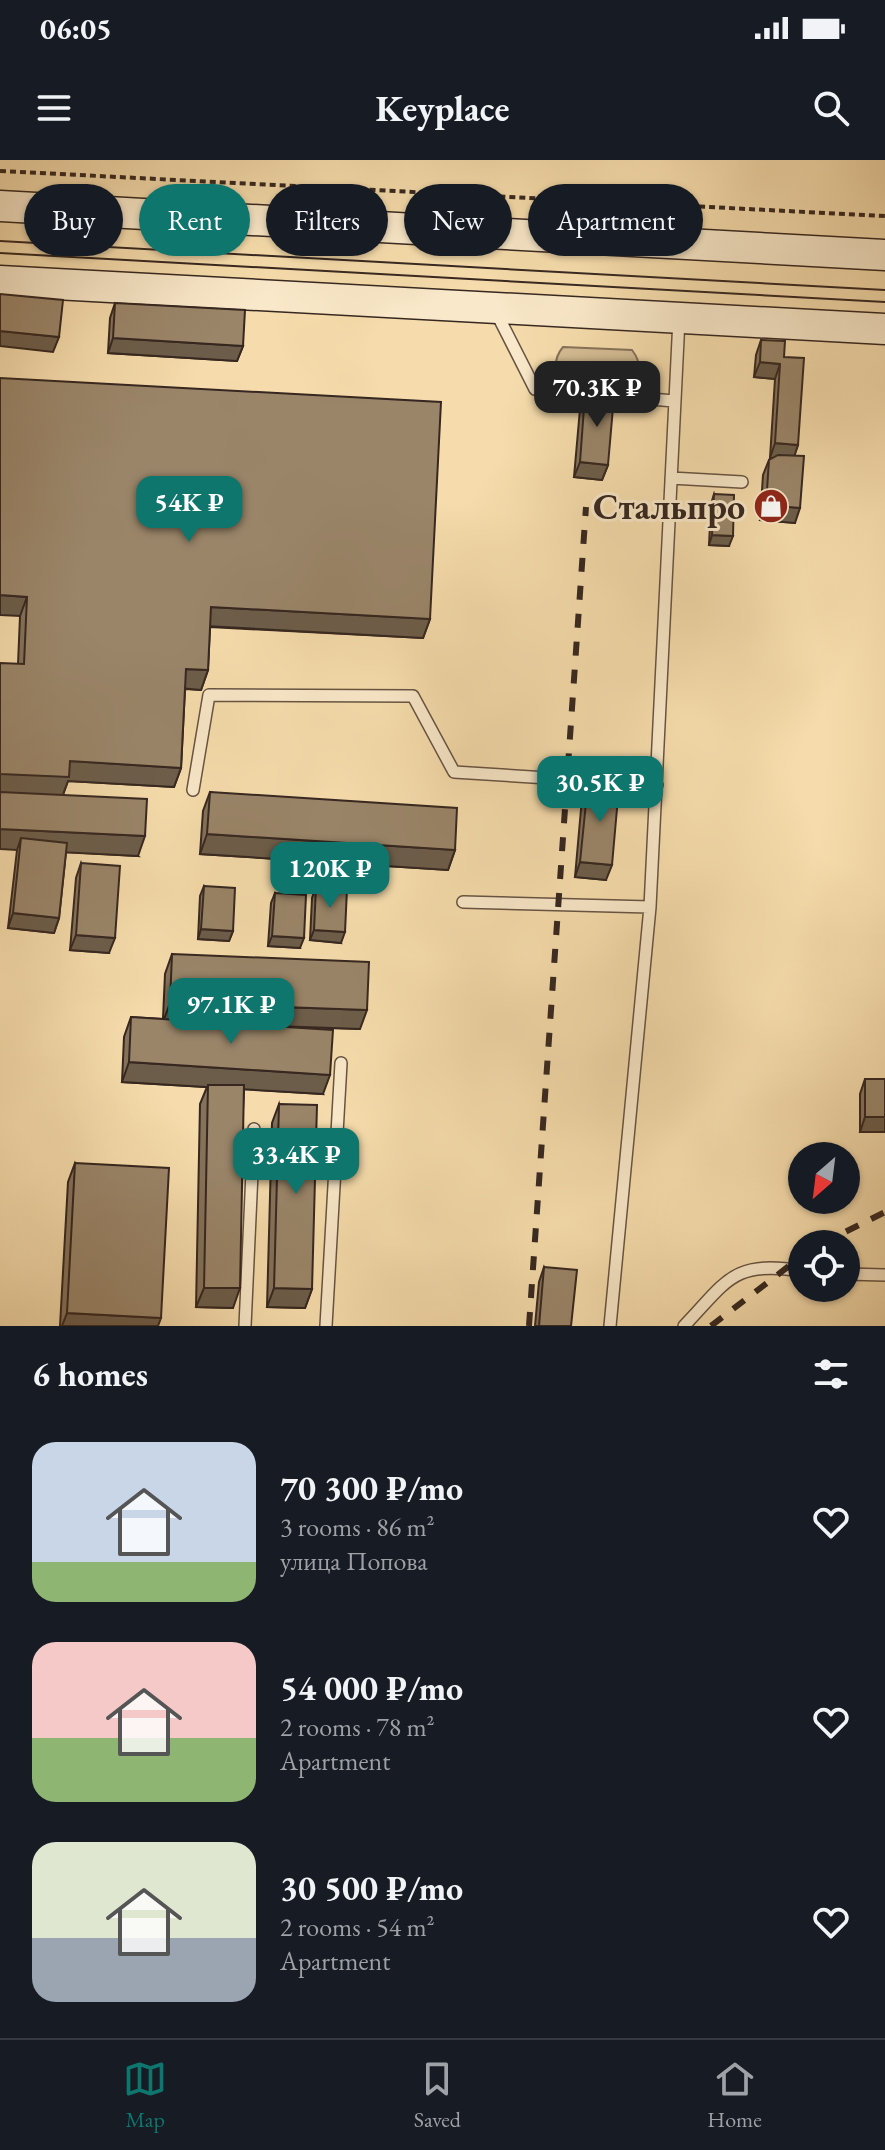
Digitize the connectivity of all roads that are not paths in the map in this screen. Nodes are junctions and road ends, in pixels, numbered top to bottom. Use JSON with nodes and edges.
{"nodes":[{"id":1,"x":0,"y":206,"type":"edge"},
{"id":2,"x":885,"y":255,"type":"edge"},
{"id":3,"x":0,"y":281,"type":"edge"},
{"id":4,"x":494,"y":308,"type":"junction"},
{"id":5,"x":679,"y":318,"type":"junction"},
{"id":6,"x":885,"y":329,"type":"edge"},
{"id":7,"x":674,"y":401,"type":"junction"},
{"id":8,"x":671,"y":478,"type":"junction"},
{"id":9,"x":742,"y":482,"type":"dead end"},
{"id":10,"x":657,"y":785,"type":"junction"},
{"id":11,"x":193,"y":790,"type":"dead end"},
{"id":12,"x":463,"y":902,"type":"dead end"},
{"id":13,"x":650,"y":907,"type":"junction"},
{"id":14,"x":341,"y":1063,"type":"dead end"},
{"id":15,"x":254,"y":1129,"type":"dead end"},
{"id":16,"x":788,"y":1270,"type":"edge"},
{"id":17,"x":860,"y":1274,"type":"edge"},
{"id":18,"x":885,"y":1275,"type":"edge"},
{"id":19,"x":245,"y":1326,"type":"edge"},
{"id":20,"x":326,"y":1326,"type":"edge"},
{"id":21,"x":610,"y":1326,"type":"edge"},
{"id":22,"x":684,"y":1326,"type":"edge"}],
"edges":[{"from":1,"to":2,"type":"main road"},
{"from":3,"to":4,"type":"main road"},
{"from":4,"to":5,"type":"main road"},
{"from":4,"to":7,"type":"lane"},
{"from":5,"to":6,"type":"main road"},
{"from":5,"to":7,"type":"lane"},
{"from":7,"to":8,"type":"lane"},
{"from":8,"to":9,"type":"lane"},
{"from":8,"to":10,"type":"lane"},
{"from":10,"to":11,"type":"lane"},
{"from":10,"to":13,"type":"lane"},
{"from":12,"to":13,"type":"lane"},
{"from":13,"to":21,"type":"lane"},
{"from":14,"to":20,"type":"lane"},
{"from":15,"to":19,"type":"lane"},
{"from":16,"to":22,"type":"lane"},
{"from":17,"to":18,"type":"lane"}]}
